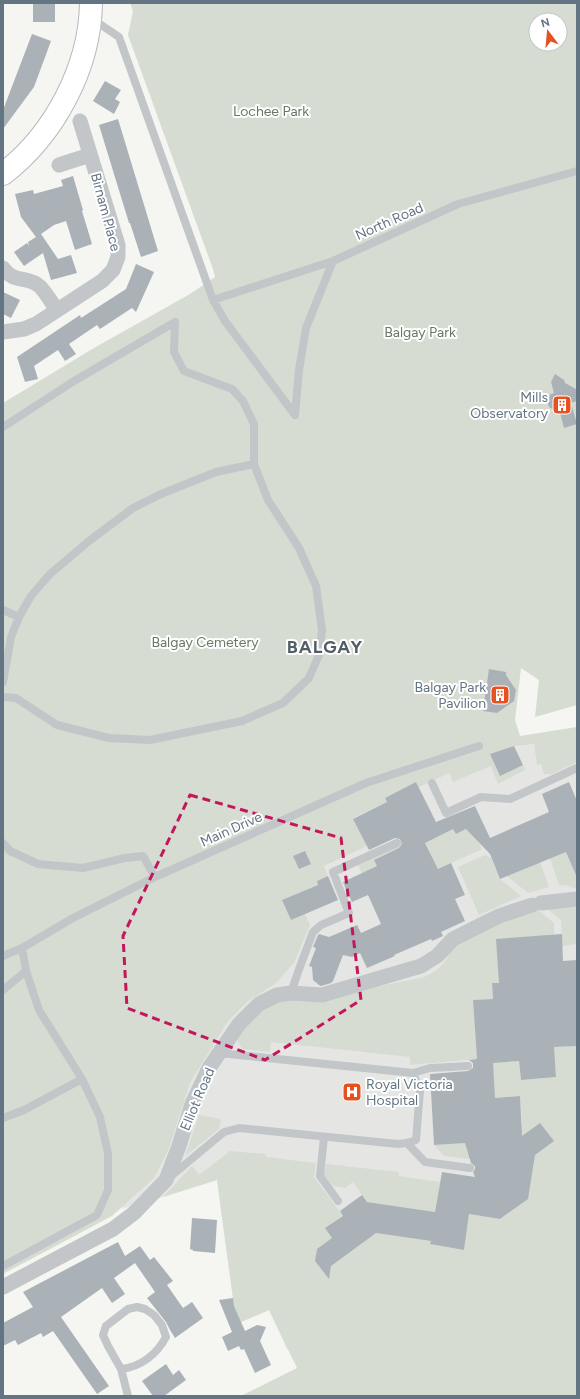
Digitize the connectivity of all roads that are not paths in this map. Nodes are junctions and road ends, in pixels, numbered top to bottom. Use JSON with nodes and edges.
{"nodes":[{"id":1,"x":91,"y":10,"type":"edge"},
{"id":2,"x":80,"y":121,"type":"dead end"},
{"id":3,"x":90,"y":155,"type":"junction"},
{"id":4,"x":59,"y":165,"type":"dead end"},
{"id":5,"x":577,"y":171,"type":"edge"},
{"id":6,"x":3,"y":174,"type":"edge"},
{"id":7,"x":333,"y":260,"type":"junction"},
{"id":8,"x":4,"y":272,"type":"edge"},
{"id":9,"x":213,"y":300,"type":"junction"},
{"id":10,"x":57,"y":310,"type":"junction"},
{"id":11,"x":3,"y":332,"type":"edge"},
{"id":12,"x":3,"y":427,"type":"edge"},
{"id":13,"x":254,"y":464,"type":"junction"},
{"id":14,"x":3,"y":610,"type":"edge"},
{"id":15,"x":19,"y":617,"type":"junction"},
{"id":16,"x":3,"y":682,"type":"edge"},
{"id":17,"x":3,"y":697,"type":"edge"},
{"id":18,"x":479,"y":746,"type":"dead end"},
{"id":19,"x":577,"y":768,"type":"edge"},
{"id":20,"x":432,"y":783,"type":"dead end"},
{"id":21,"x":3,"y":843,"type":"edge"},
{"id":22,"x":397,"y":843,"type":"dead end"},
{"id":23,"x":155,"y":876,"type":"junction"},
{"id":24,"x":577,"y":899,"type":"edge"},
{"id":25,"x":22,"y":948,"type":"junction"},
{"id":26,"x":3,"y":956,"type":"edge"},
{"id":27,"x":26,"y":971,"type":"junction"},
{"id":28,"x":3,"y":990,"type":"edge"},
{"id":29,"x":291,"y":993,"type":"junction"},
{"id":30,"x":219,"y":1053,"type":"junction"},
{"id":31,"x":468,"y":1066,"type":"dead end"},
{"id":32,"x":413,"y":1073,"type":"junction"},
{"id":33,"x":82,"y":1080,"type":"junction"},
{"id":34,"x":3,"y":1118,"type":"edge"},
{"id":35,"x":324,"y":1137,"type":"junction"},
{"id":36,"x":407,"y":1143,"type":"junction"},
{"id":37,"x":470,"y":1168,"type":"dead end"},
{"id":38,"x":166,"y":1180,"type":"junction"},
{"id":39,"x":338,"y":1201,"type":"dead end"},
{"id":40,"x":3,"y":1266,"type":"edge"},
{"id":41,"x":3,"y":1288,"type":"edge"},
{"id":42,"x":121,"y":1369,"type":"junction"},
{"id":43,"x":128,"y":1396,"type":"edge"}],
"edges":[{"from":1,"to":6,"type":"street"},
{"from":1,"to":9,"type":"lane"},
{"from":2,"to":3,"type":"street","name":"Birnam Place"},
{"from":3,"to":4,"type":"street","name":"Birnam Place"},
{"from":3,"to":10,"type":"street","name":"Birnam Place"},
{"from":5,"to":7,"type":"lane","name":"North Road"},
{"from":7,"to":9,"type":"lane","name":"North Road"},
{"from":7,"to":9,"type":"lane"},
{"from":8,"to":10,"type":"street"},
{"from":10,"to":11,"type":"street","name":"Birnam Place"},
{"from":12,"to":13,"type":"lane"},
{"from":13,"to":15,"type":"lane"},
{"from":13,"to":17,"type":"lane"},
{"from":14,"to":15,"type":"lane"},
{"from":15,"to":16,"type":"lane"},
{"from":18,"to":23,"type":"lane","name":"Main Drive"},
{"from":19,"to":20,"type":"lane"},
{"from":21,"to":23,"type":"lane"},
{"from":22,"to":29,"type":"lane"},
{"from":23,"to":25,"type":"lane","name":"Main Drive"},
{"from":24,"to":29,"type":"street","name":"Elliot Road"},
{"from":25,"to":26,"type":"lane","name":"Main Drive"},
{"from":25,"to":27,"type":"lane"},
{"from":27,"to":28,"type":"lane"},
{"from":27,"to":33,"type":"lane"},
{"from":29,"to":30,"type":"street","name":"Elliot Road"},
{"from":30,"to":32,"type":"lane"},
{"from":30,"to":38,"type":"street","name":"Elliot Road"},
{"from":31,"to":32,"type":"lane"},
{"from":32,"to":36,"type":"lane"},
{"from":33,"to":34,"type":"lane"},
{"from":33,"to":40,"type":"lane"},
{"from":35,"to":36,"type":"lane"},
{"from":35,"to":38,"type":"lane"},
{"from":35,"to":39,"type":"lane"},
{"from":36,"to":37,"type":"lane"},
{"from":38,"to":41,"type":"street","name":"Elliot Road"},
{"from":42,"to":42,"type":"lane"},
{"from":42,"to":43,"type":"lane"}]}
